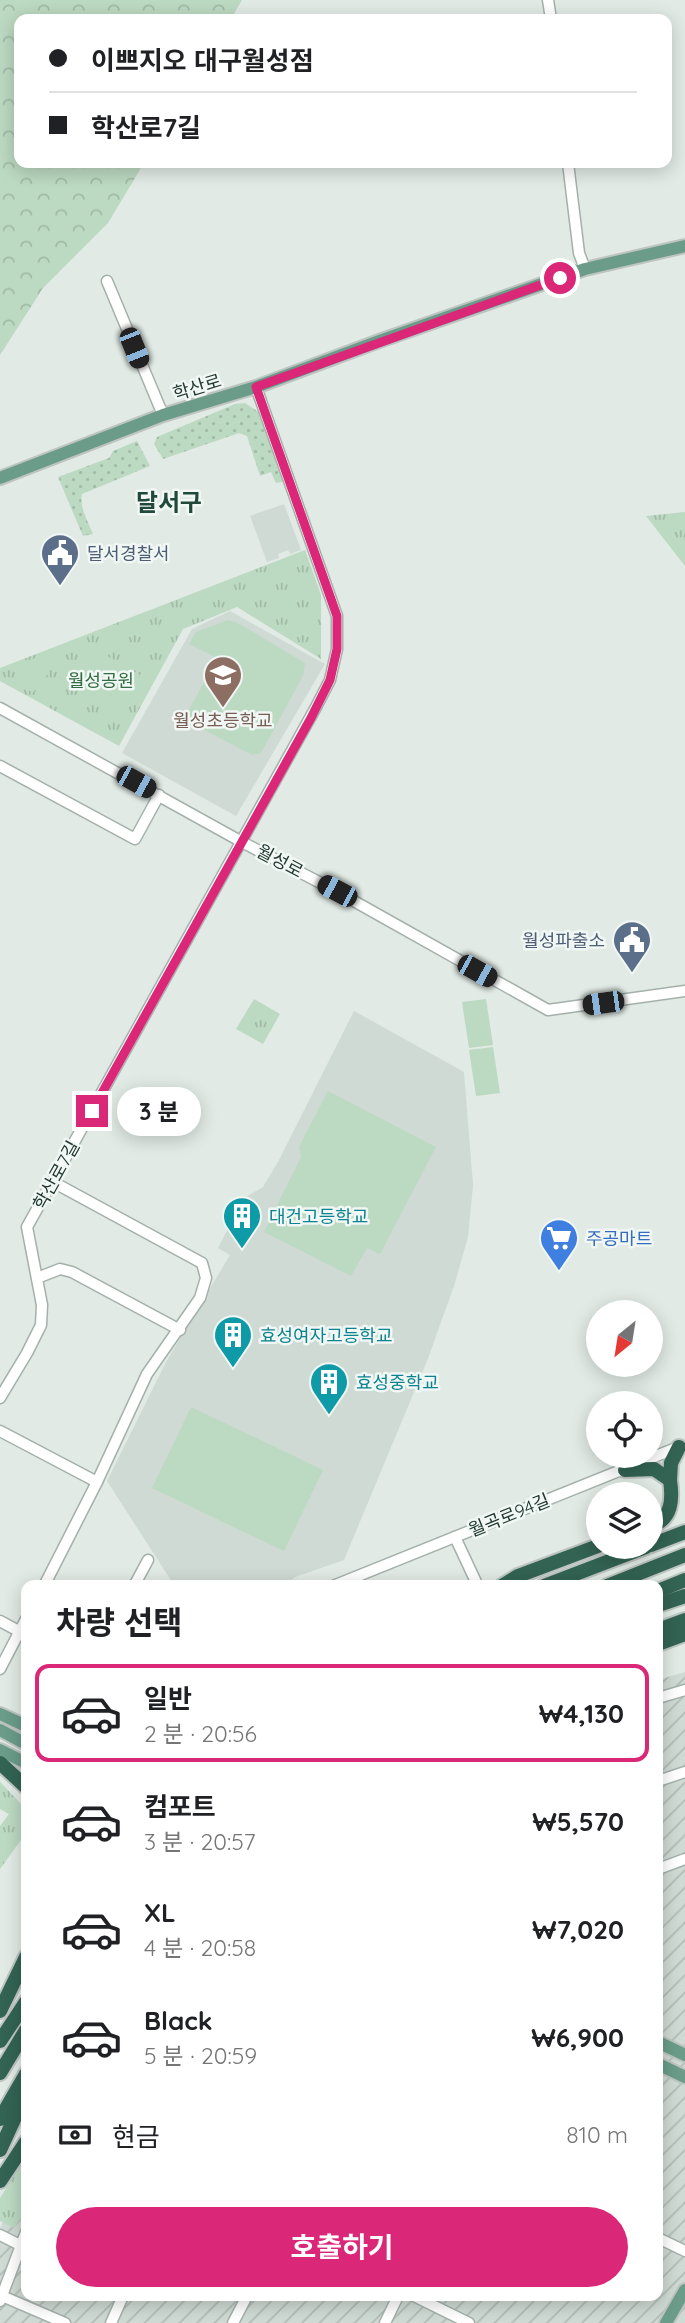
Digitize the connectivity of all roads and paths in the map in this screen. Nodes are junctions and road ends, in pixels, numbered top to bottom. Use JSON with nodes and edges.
{"nodes":[{"id":1,"x":569,"y":168,"type":"edge"},
{"id":2,"x":685,"y":246,"type":"edge"},
{"id":3,"x":585,"y":269,"type":"junction"},
{"id":4,"x":107,"y":281,"type":"dead end"},
{"id":5,"x":256,"y":387,"type":"junction"},
{"id":6,"x":163,"y":415,"type":"junction"},
{"id":7,"x":0,"y":478,"type":"edge"},
{"id":8,"x":0,"y":708,"type":"edge"},
{"id":9,"x":0,"y":766,"type":"edge"},
{"id":10,"x":159,"y":795,"type":"junction"},
{"id":11,"x":242,"y":842,"type":"junction"},
{"id":12,"x":685,"y":991,"type":"edge"},
{"id":13,"x":53,"y":1182,"type":"junction"},
{"id":14,"x":37,"y":1278,"type":"junction"},
{"id":15,"x":180,"y":1330,"type":"junction"},
{"id":16,"x":0,"y":1398,"type":"edge"},
{"id":17,"x":0,"y":1431,"type":"edge"},
{"id":18,"x":682,"y":1446,"type":"edge"},
{"id":19,"x":625,"y":1470,"type":"junction"},
{"id":20,"x":670,"y":1480,"type":"junction"},
{"id":21,"x":97,"y":1482,"type":"junction"},
{"id":22,"x":663,"y":1519,"type":"edge"},
{"id":23,"x":685,"y":1532,"type":"edge"},
{"id":24,"x":455,"y":1537,"type":"junction"},
{"id":25,"x":663,"y":1541,"type":"edge"},
{"id":26,"x":586,"y":1550,"type":"edge"},
{"id":27,"x":685,"y":1555,"type":"edge"},
{"id":28,"x":615,"y":1559,"type":"edge"},
{"id":29,"x":148,"y":1560,"type":"dead end"},
{"id":30,"x":47,"y":1580,"type":"edge"},
{"id":31,"x":137,"y":1580,"type":"edge"},
{"id":32,"x":348,"y":1580,"type":"edge"},
{"id":33,"x":475,"y":1580,"type":"edge"},
{"id":34,"x":512,"y":1580,"type":"edge"},
{"id":35,"x":560,"y":1580,"type":"edge"},
{"id":36,"x":622,"y":1580,"type":"edge"},
{"id":37,"x":685,"y":1580,"type":"edge"},
{"id":38,"x":663,"y":1589,"type":"edge"},
{"id":39,"x":685,"y":1596,"type":"edge"},
{"id":40,"x":663,"y":1603,"type":"edge"},
{"id":41,"x":0,"y":1621,"type":"edge"},
{"id":42,"x":21,"y":1633,"type":"edge"},
{"id":43,"x":685,"y":1634,"type":"edge"},
{"id":44,"x":21,"y":1637,"type":"edge"},
{"id":45,"x":663,"y":1642,"type":"edge"},
{"id":46,"x":0,"y":1669,"type":"edge"},
{"id":47,"x":685,"y":1690,"type":"edge"},
{"id":48,"x":663,"y":1697,"type":"edge"},
{"id":49,"x":0,"y":1714,"type":"edge"},
{"id":50,"x":21,"y":1724,"type":"edge"},
{"id":51,"x":0,"y":1730,"type":"edge"},
{"id":52,"x":21,"y":1741,"type":"edge"},
{"id":53,"x":0,"y":1750,"type":"edge"},
{"id":54,"x":21,"y":1760,"type":"edge"},
{"id":55,"x":0,"y":1763,"type":"edge"},
{"id":56,"x":21,"y":1772,"type":"edge"},
{"id":57,"x":685,"y":1772,"type":"edge"},
{"id":58,"x":663,"y":1779,"type":"edge"},
{"id":59,"x":21,"y":1782,"type":"edge"},
{"id":60,"x":685,"y":1859,"type":"edge"},
{"id":61,"x":663,"y":1867,"type":"edge"},
{"id":62,"x":21,"y":1967,"type":"edge"},
{"id":63,"x":21,"y":2010,"type":"edge"},
{"id":64,"x":0,"y":2011,"type":"edge"},
{"id":65,"x":21,"y":2038,"type":"edge"},
{"id":66,"x":0,"y":2041,"type":"edge"},
{"id":67,"x":663,"y":2044,"type":"edge"},
{"id":68,"x":685,"y":2055,"type":"edge"},
{"id":69,"x":663,"y":2066,"type":"edge"},
{"id":70,"x":0,"y":2073,"type":"edge"},
{"id":71,"x":685,"y":2077,"type":"edge"},
{"id":72,"x":21,"y":2083,"type":"edge"},
{"id":73,"x":21,"y":2108,"type":"edge"},
{"id":74,"x":0,"y":2119,"type":"edge"},
{"id":75,"x":0,"y":2150,"type":"edge"},
{"id":76,"x":21,"y":2150,"type":"edge"},
{"id":77,"x":0,"y":2181,"type":"edge"},
{"id":78,"x":0,"y":2235,"type":"edge"},
{"id":79,"x":663,"y":2240,"type":"edge"},
{"id":80,"x":20,"y":2245,"type":"joint"},
{"id":81,"x":685,"y":2250,"type":"edge"},
{"id":82,"x":685,"y":2290,"type":"edge"},
{"id":83,"x":1,"y":2298,"type":"edge"},
{"id":84,"x":121,"y":2301,"type":"edge"},
{"id":85,"x":244,"y":2301,"type":"edge"},
{"id":86,"x":396,"y":2301,"type":"edge"},
{"id":87,"x":424,"y":2301,"type":"edge"},
{"id":88,"x":65,"y":2323,"type":"edge"},
{"id":89,"x":111,"y":2323,"type":"edge"},
{"id":90,"x":233,"y":2323,"type":"edge"},
{"id":91,"x":385,"y":2323,"type":"edge"},
{"id":92,"x":469,"y":2323,"type":"edge"},
{"id":93,"x":666,"y":2323,"type":"edge"}],
"edges":[{"from":1,"to":3,"type":"street"},
{"from":2,"to":3,"type":"main road","name":"학산로"},
{"from":3,"to":5,"type":"main road","name":"학산로"},
{"from":4,"to":6,"type":"street"},
{"from":5,"to":6,"type":"main road","name":"학산로"},
{"from":5,"to":11,"type":"street","name":"학산로7길"},
{"from":6,"to":7,"type":"main road","name":"학산로"},
{"from":8,"to":10,"type":"street","name":"월성로"},
{"from":9,"to":10,"type":"street"},
{"from":10,"to":11,"type":"street","name":"월성로"},
{"from":11,"to":12,"type":"street","name":"월성로"},
{"from":11,"to":13,"type":"street","name":"학산로7길"},
{"from":13,"to":14,"type":"street","name":"학산로7길"},
{"from":13,"to":15,"type":"street"},
{"from":14,"to":15,"type":"street"},
{"from":14,"to":16,"type":"street","name":"학산로7길"},
{"from":15,"to":21,"type":"street"},
{"from":17,"to":21,"type":"street"},
{"from":18,"to":19,"type":"street","name":"월곡로94길"},
{"from":18,"to":20,"type":"highway"},
{"from":19,"to":20,"type":"highway"},
{"from":19,"to":24,"type":"street","name":"월곡로94길"},
{"from":20,"to":22,"type":"highway"},
{"from":21,"to":30,"type":"street"},
{"from":23,"to":25,"type":"highway"},
{"from":24,"to":32,"type":"street","name":"월곡로94길"},
{"from":24,"to":33,"type":"street"},
{"from":26,"to":34,"type":"highway"},
{"from":27,"to":36,"type":"highway"},
{"from":28,"to":35,"type":"highway"},
{"from":29,"to":31,"type":"street"},
{"from":37,"to":38,"type":"highway"},
{"from":39,"to":40,"type":"highway"},
{"from":41,"to":42,"type":"street"},
{"from":43,"to":45,"type":"highway"},
{"from":44,"to":46,"type":"street"},
{"from":47,"to":48,"type":"street"},
{"from":49,"to":50,"type":"main road"},
{"from":51,"to":52,"type":"main road"},
{"from":53,"to":54,"type":"main road"},
{"from":55,"to":56,"type":"highway"},
{"from":55,"to":59,"type":"highway"},
{"from":57,"to":58,"type":"street"},
{"from":60,"to":61,"type":"street"},
{"from":62,"to":64,"type":"highway"},
{"from":63,"to":66,"type":"highway"},
{"from":65,"to":70,"type":"highway"},
{"from":67,"to":68,"type":"main road"},
{"from":69,"to":71,"type":"main road"},
{"from":72,"to":74,"type":"highway"},
{"from":73,"to":75,"type":"highway"},
{"from":76,"to":77,"type":"highway"},
{"from":78,"to":80,"type":"street"},
{"from":79,"to":81,"type":"street"},
{"from":80,"to":83,"type":"street"},
{"from":82,"to":93,"type":"main road"},
{"from":83,"to":88,"type":"street"},
{"from":84,"to":89,"type":"street"},
{"from":85,"to":90,"type":"street"},
{"from":86,"to":91,"type":"street"},
{"from":87,"to":92,"type":"street"}]}
